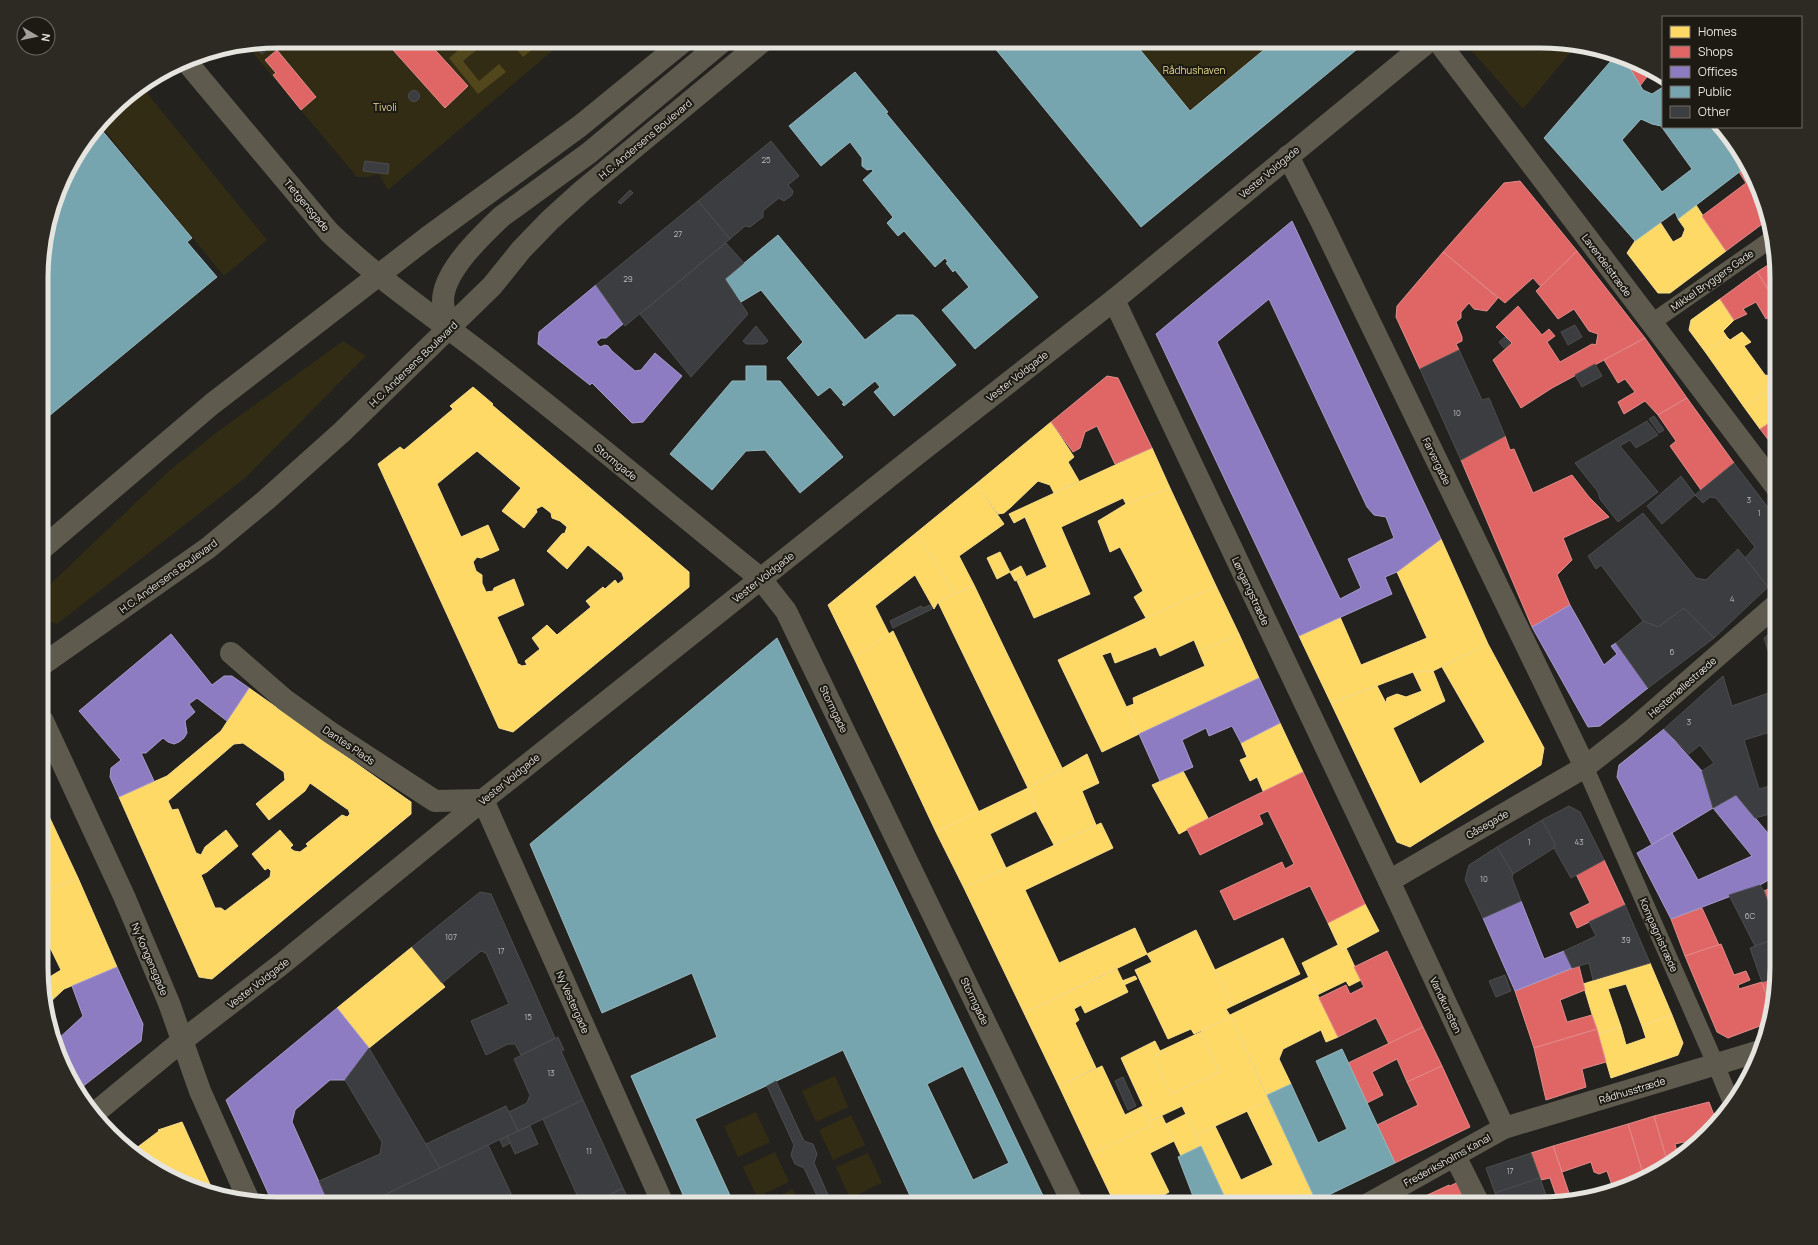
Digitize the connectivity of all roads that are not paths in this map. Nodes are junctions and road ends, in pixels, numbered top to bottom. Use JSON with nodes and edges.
{"nodes":[{"id":1,"x":675,"y":48,"type":"edge"},
{"id":2,"x":715,"y":48,"type":"edge"},
{"id":3,"x":755,"y":48,"type":"edge"},
{"id":4,"x":1420,"y":48,"type":"edge"},
{"id":5,"x":1443,"y":48,"type":"edge"},
{"id":6,"x":189,"y":65,"type":"edge"},
{"id":7,"x":1288,"y":156,"type":"junction"},
{"id":8,"x":1767,"y":241,"type":"edge"},
{"id":9,"x":378,"y":275,"type":"junction"},
{"id":10,"x":1114,"y":300,"type":"junction"},
{"id":11,"x":1651,"y":323,"type":"junction"},
{"id":12,"x":449,"y":328,"type":"junction"},
{"id":13,"x":1770,"y":480,"type":"edge"},
{"id":14,"x":48,"y":544,"type":"edge"},
{"id":15,"x":760,"y":578,"type":"junction"},
{"id":16,"x":1770,"y":609,"type":"edge"},
{"id":17,"x":231,"y":653,"type":"dead end"},
{"id":18,"x":48,"y":660,"type":"edge"},
{"id":19,"x":48,"y":732,"type":"edge"},
{"id":20,"x":1585,"y":767,"type":"junction"},
{"id":21,"x":483,"y":800,"type":"junction"},
{"id":22,"x":1389,"y":881,"type":"junction"},
{"id":23,"x":183,"y":1040,"type":"junction"},
{"id":24,"x":1754,"y":1053,"type":"edge"},
{"id":25,"x":1716,"y":1065,"type":"junction"},
{"id":26,"x":1729,"y":1098,"type":"edge"},
{"id":27,"x":98,"y":1110,"type":"edge"},
{"id":28,"x":1504,"y":1128,"type":"junction"},
{"id":29,"x":1456,"y":1156,"type":"junction"},
{"id":30,"x":245,"y":1195,"type":"edge"},
{"id":31,"x":660,"y":1197,"type":"edge"},
{"id":32,"x":1070,"y":1197,"type":"edge"},
{"id":33,"x":1381,"y":1197,"type":"edge"},
{"id":34,"x":1476,"y":1197,"type":"edge"}],
"edges":[{"from":1,"to":9,"type":"street"},
{"from":2,"to":12,"type":"street"},
{"from":3,"to":12,"type":"street","name":"H.C. Andersens Boulevard"},
{"from":4,"to":7,"type":"street","name":"Vester Voldgade"},
{"from":5,"to":11,"type":"street","name":"Lavendelstræde"},
{"from":6,"to":9,"type":"street","name":"Tietgensgade"},
{"from":7,"to":10,"type":"street","name":"Vester Voldgade"},
{"from":7,"to":20,"type":"street","name":"Farvergade"},
{"from":8,"to":11,"type":"street","name":"Mikkel Bryggers Gade"},
{"from":9,"to":12,"type":"street","name":"Tietgensgade"},
{"from":9,"to":14,"type":"street"},
{"from":10,"to":15,"type":"street","name":"Vester Voldgade"},
{"from":10,"to":22,"type":"street","name":"Løngangstræde"},
{"from":11,"to":13,"type":"street","name":"Lavendelstræde"},
{"from":12,"to":15,"type":"street","name":"Stormgade"},
{"from":12,"to":18,"type":"street","name":"H.C. Andersens Boulevard"},
{"from":15,"to":21,"type":"street","name":"Vester Voldgade"},
{"from":15,"to":32,"type":"street","name":"Stormgade"},
{"from":16,"to":20,"type":"street","name":"Hestemøllestræde"},
{"from":17,"to":21,"type":"street","name":"Dantes Plads"},
{"from":19,"to":23,"type":"street","name":"Ny Kongensgade"},
{"from":20,"to":22,"type":"street","name":"Gåsegade"},
{"from":20,"to":25,"type":"street","name":"Kompagnistræde"},
{"from":21,"to":23,"type":"street","name":"Vester Voldgade"},
{"from":21,"to":31,"type":"street","name":"Ny Vestergade"},
{"from":22,"to":28,"type":"street","name":"Vandkunsten"},
{"from":23,"to":27,"type":"street","name":"Vester Voldgade"},
{"from":23,"to":30,"type":"street","name":"Ny Kongensgade"},
{"from":24,"to":25,"type":"street","name":"Rådhusstræde"},
{"from":25,"to":26,"type":"street","name":"Kompagnistræde"},
{"from":25,"to":28,"type":"street","name":"Rådhusstræde"},
{"from":28,"to":29,"type":"street","name":"Frederiksholms Kanal"},
{"from":29,"to":33,"type":"street","name":"Frederiksholms Kanal"},
{"from":29,"to":34,"type":"street"}]}
